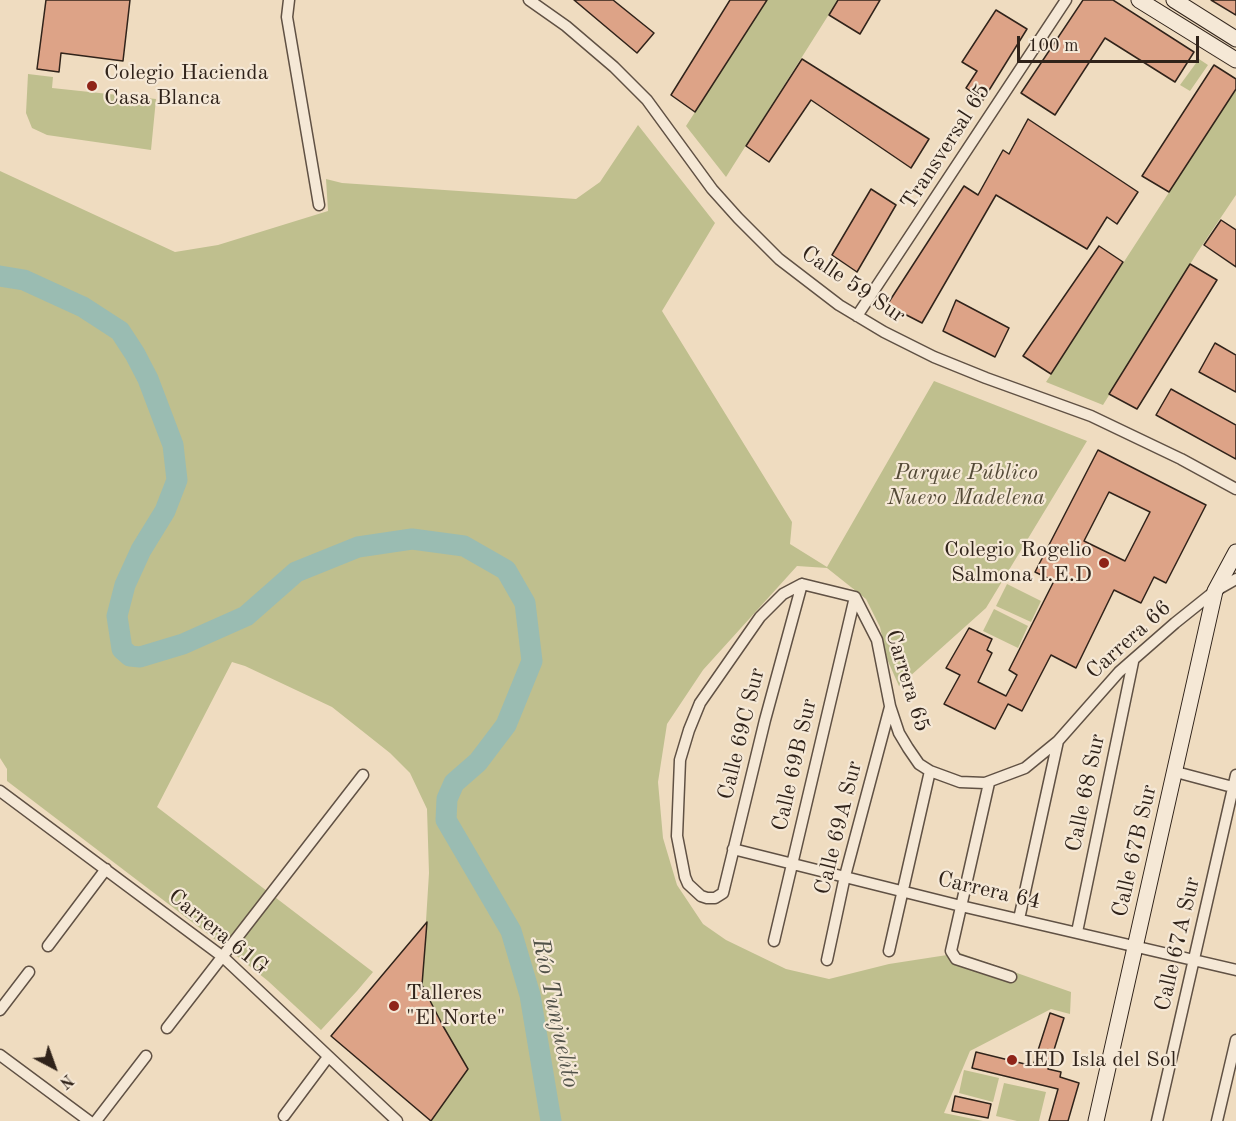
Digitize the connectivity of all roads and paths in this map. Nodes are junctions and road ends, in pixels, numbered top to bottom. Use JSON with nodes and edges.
{"nodes":[{"id":1,"x":289,"y":0,"type":"edge"},
{"id":2,"x":530,"y":0,"type":"edge"},
{"id":3,"x":1066,"y":0,"type":"edge"},
{"id":4,"x":1139,"y":0,"type":"edge"},
{"id":5,"x":1174,"y":0,"type":"edge"},
{"id":6,"x":1236,"y":39,"type":"edge"},
{"id":7,"x":1236,"y":60,"type":"edge"},
{"id":8,"x":319,"y":205,"type":"dead end"},
{"id":9,"x":857,"y":316,"type":"junction"},
{"id":10,"x":1236,"y":489,"type":"edge"},
{"id":11,"x":1236,"y":552,"type":"edge"},
{"id":12,"x":1236,"y":579,"type":"edge"},
{"id":13,"x":802,"y":584,"type":"junction"},
{"id":14,"x":1215,"y":591,"type":"junction"},
{"id":15,"x":855,"y":597,"type":"junction"},
{"id":16,"x":1133,"y":662,"type":"junction"},
{"id":17,"x":890,"y":706,"type":"junction"},
{"id":18,"x":1058,"y":741,"type":"junction"},
{"id":19,"x":930,"y":771,"type":"junction"},
{"id":20,"x":1176,"y":772,"type":"junction"},
{"id":21,"x":363,"y":775,"type":"dead end"},
{"id":22,"x":1236,"y":775,"type":"edge"},
{"id":23,"x":988,"y":783,"type":"junction"},
{"id":24,"x":1234,"y":788,"type":"edge"},
{"id":25,"x":0,"y":791,"type":"edge"},
{"id":26,"x":734,"y":849,"type":"junction"},
{"id":27,"x":792,"y":862,"type":"junction"},
{"id":28,"x":106,"y":870,"type":"junction"},
{"id":29,"x":845,"y":876,"type":"junction"},
{"id":30,"x":903,"y":890,"type":"junction"},
{"id":31,"x":961,"y":906,"type":"junction"},
{"id":32,"x":1019,"y":918,"type":"junction"},
{"id":33,"x":1077,"y":932,"type":"junction"},
{"id":34,"x":774,"y":941,"type":"dead end"},
{"id":35,"x":48,"y":946,"type":"dead end"},
{"id":36,"x":1136,"y":946,"type":"junction"},
{"id":37,"x":889,"y":951,"type":"dead end"},
{"id":38,"x":223,"y":957,"type":"junction"},
{"id":39,"x":1194,"y":959,"type":"junction"},
{"id":40,"x":827,"y":960,"type":"dead end"},
{"id":41,"x":1236,"y":970,"type":"edge"},
{"id":42,"x":28,"y":972,"type":"dead end"},
{"id":43,"x":1011,"y":977,"type":"dead end"},
{"id":44,"x":0,"y":1010,"type":"edge"},
{"id":45,"x":167,"y":1028,"type":"dead end"},
{"id":46,"x":1236,"y":1040,"type":"edge"},
{"id":47,"x":0,"y":1055,"type":"edge"},
{"id":48,"x":146,"y":1056,"type":"dead end"},
{"id":49,"x":328,"y":1057,"type":"junction"},
{"id":50,"x":284,"y":1116,"type":"dead end"},
{"id":51,"x":89,"y":1121,"type":"edge"},
{"id":52,"x":96,"y":1121,"type":"edge"},
{"id":53,"x":397,"y":1121,"type":"edge"},
{"id":54,"x":1096,"y":1121,"type":"edge"},
{"id":55,"x":1157,"y":1121,"type":"edge"},
{"id":56,"x":1217,"y":1121,"type":"edge"}],
"edges":[{"from":1,"to":8,"type":"street"},
{"from":2,"to":9,"type":"street","name":"Calle 59 Sur"},
{"from":3,"to":9,"type":"street","name":"Transversal 65"},
{"from":4,"to":7,"type":"street"},
{"from":5,"to":6,"type":"street"},
{"from":9,"to":10,"type":"street","name":"Calle 59 Sur"},
{"from":11,"to":14,"type":"street","name":"Calle 67B Sur"},
{"from":12,"to":14,"type":"street","name":"Carrera 66"},
{"from":13,"to":15,"type":"street"},
{"from":13,"to":26,"type":"street","name":"Calle 69C Sur"},
{"from":13,"to":26,"type":"street","name":"Calle 69C Sur"},
{"from":14,"to":16,"type":"street","name":"Carrera 66"},
{"from":14,"to":20,"type":"street","name":"Calle 67B Sur"},
{"from":15,"to":17,"type":"street","name":"Carrera 65"},
{"from":15,"to":27,"type":"street","name":"Calle 69B Sur"},
{"from":16,"to":18,"type":"street","name":"Carrera 66"},
{"from":16,"to":33,"type":"street","name":"Calle 68 Sur"},
{"from":17,"to":19,"type":"street","name":"Carrera 65"},
{"from":17,"to":29,"type":"street","name":"Calle 69A Sur"},
{"from":18,"to":23,"type":"street","name":"Carrera 65"},
{"from":18,"to":32,"type":"street"},
{"from":19,"to":23,"type":"street","name":"Carrera 65"},
{"from":19,"to":30,"type":"street"},
{"from":20,"to":24,"type":"street"},
{"from":20,"to":36,"type":"street","name":"Calle 67B Sur"},
{"from":21,"to":38,"type":"street"},
{"from":22,"to":24,"type":"street","name":"Calle 67A Sur"},
{"from":23,"to":31,"type":"street"},
{"from":24,"to":39,"type":"street","name":"Calle 67A Sur"},
{"from":25,"to":28,"type":"street","name":"Carrera 61G"},
{"from":26,"to":27,"type":"street","name":"Carrera 64"},
{"from":27,"to":29,"type":"street","name":"Carrera 64"},
{"from":27,"to":34,"type":"street","name":"Calle 69B Sur"},
{"from":28,"to":35,"type":"street"},
{"from":28,"to":38,"type":"street","name":"Carrera 61G"},
{"from":29,"to":30,"type":"street","name":"Carrera 64"},
{"from":29,"to":40,"type":"street","name":"Calle 69A Sur"},
{"from":30,"to":31,"type":"street","name":"Carrera 64"},
{"from":30,"to":37,"type":"street"},
{"from":31,"to":32,"type":"street","name":"Carrera 64"},
{"from":31,"to":43,"type":"street"},
{"from":32,"to":33,"type":"street","name":"Carrera 64"},
{"from":33,"to":36,"type":"street","name":"Carrera 64"},
{"from":36,"to":39,"type":"street","name":"Carrera 64"},
{"from":36,"to":54,"type":"street","name":"Calle 67B Sur"},
{"from":38,"to":45,"type":"street"},
{"from":38,"to":49,"type":"street","name":"Carrera 61G"},
{"from":39,"to":41,"type":"street","name":"Carrera 64"},
{"from":39,"to":55,"type":"street","name":"Calle 67A Sur"},
{"from":42,"to":44,"type":"street"},
{"from":46,"to":56,"type":"street"},
{"from":47,"to":51,"type":"street"},
{"from":48,"to":52,"type":"street"},
{"from":49,"to":50,"type":"street"},
{"from":49,"to":53,"type":"street","name":"Carrera 61G"}]}
